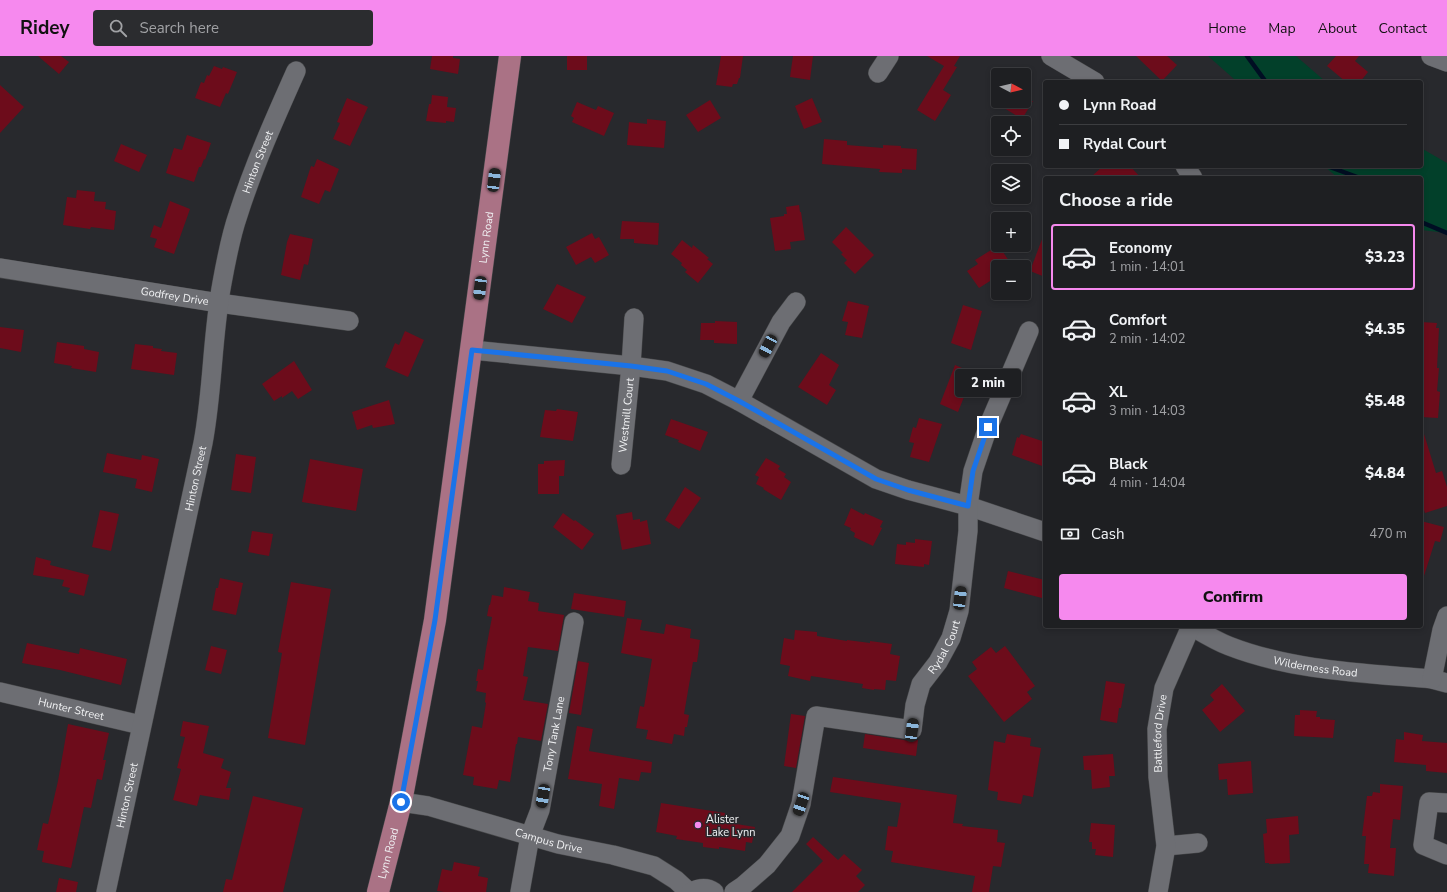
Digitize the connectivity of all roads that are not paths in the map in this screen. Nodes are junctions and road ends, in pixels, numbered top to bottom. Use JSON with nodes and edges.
{"nodes":[{"id":1,"x":510,"y":56,"type":"edge"},
{"id":2,"x":888,"y":56,"type":"edge"},
{"id":3,"x":1051,"y":56,"type":"edge"},
{"id":4,"x":1431,"y":56,"type":"edge"},
{"id":5,"x":1447,"y":62,"type":"edge"},
{"id":6,"x":296,"y":71,"type":"dead end"},
{"id":7,"x":878,"y":73,"type":"dead end"},
{"id":8,"x":1092,"y":80,"type":"edge"},
{"id":9,"x":0,"y":268,"type":"edge"},
{"id":10,"x":796,"y":302,"type":"dead end"},
{"id":11,"x":219,"y":303,"type":"junction"},
{"id":12,"x":634,"y":318,"type":"dead end"},
{"id":13,"x":349,"y":321,"type":"dead end"},
{"id":14,"x":1029,"y":331,"type":"dead end"},
{"id":15,"x":472,"y":350,"type":"junction"},
{"id":16,"x":631,"y":366,"type":"junction"},
{"id":17,"x":739,"y":401,"type":"junction"},
{"id":18,"x":621,"y":465,"type":"dead end"},
{"id":19,"x":968,"y":506,"type":"junction"},
{"id":20,"x":1043,"y":531,"type":"edge"},
{"id":21,"x":1447,"y":616,"type":"edge"},
{"id":22,"x":574,"y":622,"type":"dead end"},
{"id":23,"x":1190,"y":628,"type":"edge"},
{"id":24,"x":1195,"y":628,"type":"edge"},
{"id":25,"x":1440,"y":681,"type":"edge"},
{"id":26,"x":0,"y":692,"type":"edge"},
{"id":27,"x":142,"y":725,"type":"junction"},
{"id":28,"x":401,"y":802,"type":"junction"},
{"id":29,"x":1447,"y":803,"type":"edge"},
{"id":30,"x":530,"y":836,"type":"junction"},
{"id":31,"x":1198,"y":843,"type":"dead end"},
{"id":32,"x":1166,"y":846,"type":"junction"},
{"id":33,"x":1447,"y":855,"type":"edge"},
{"id":34,"x":106,"y":892,"type":"edge"},
{"id":35,"x":378,"y":892,"type":"edge"},
{"id":36,"x":520,"y":892,"type":"edge"},
{"id":37,"x":690,"y":892,"type":"edge"},
{"id":38,"x":714,"y":892,"type":"edge"},
{"id":39,"x":734,"y":892,"type":"edge"},
{"id":40,"x":1158,"y":892,"type":"edge"}],
"edges":[{"from":1,"to":15,"type":"main road","name":"Lynn Road"},
{"from":2,"to":7,"type":"street"},
{"from":3,"to":8,"type":"street"},
{"from":4,"to":5,"type":"street"},
{"from":6,"to":11,"type":"street","name":"Hinton Street"},
{"from":9,"to":11,"type":"street","name":"Godfrey Drive"},
{"from":10,"to":17,"type":"street"},
{"from":11,"to":13,"type":"street","name":"Godfrey Drive"},
{"from":11,"to":27,"type":"street","name":"Hinton Street"},
{"from":12,"to":16,"type":"street","name":"Westmill Court"},
{"from":14,"to":19,"type":"street","name":"Rydal Court"},
{"from":15,"to":16,"type":"street"},
{"from":15,"to":28,"type":"main road","name":"Lynn Road"},
{"from":16,"to":17,"type":"street"},
{"from":16,"to":18,"type":"street","name":"Westmill Court"},
{"from":17,"to":19,"type":"street"},
{"from":19,"to":20,"type":"street"},
{"from":19,"to":39,"type":"street","name":"Rydal Court"},
{"from":21,"to":25,"type":"street"},
{"from":22,"to":30,"type":"street","name":"Tony Tank Lane"},
{"from":23,"to":32,"type":"street","name":"Battleford Drive"},
{"from":24,"to":25,"type":"street","name":"Wilderness Road"},
{"from":26,"to":27,"type":"street","name":"Hunter Street"},
{"from":27,"to":34,"type":"street","name":"Hinton Street"},
{"from":28,"to":30,"type":"street","name":"Campus Drive"},
{"from":28,"to":35,"type":"main road","name":"Lynn Road"},
{"from":29,"to":33,"type":"street"},
{"from":30,"to":36,"type":"street","name":"Tony Tank Lane"},
{"from":30,"to":37,"type":"street","name":"Campus Drive"},
{"from":31,"to":32,"type":"street"},
{"from":32,"to":40,"type":"street","name":"Battleford Drive"},
{"from":37,"to":38,"type":"street","name":"Campus Drive"}]}
